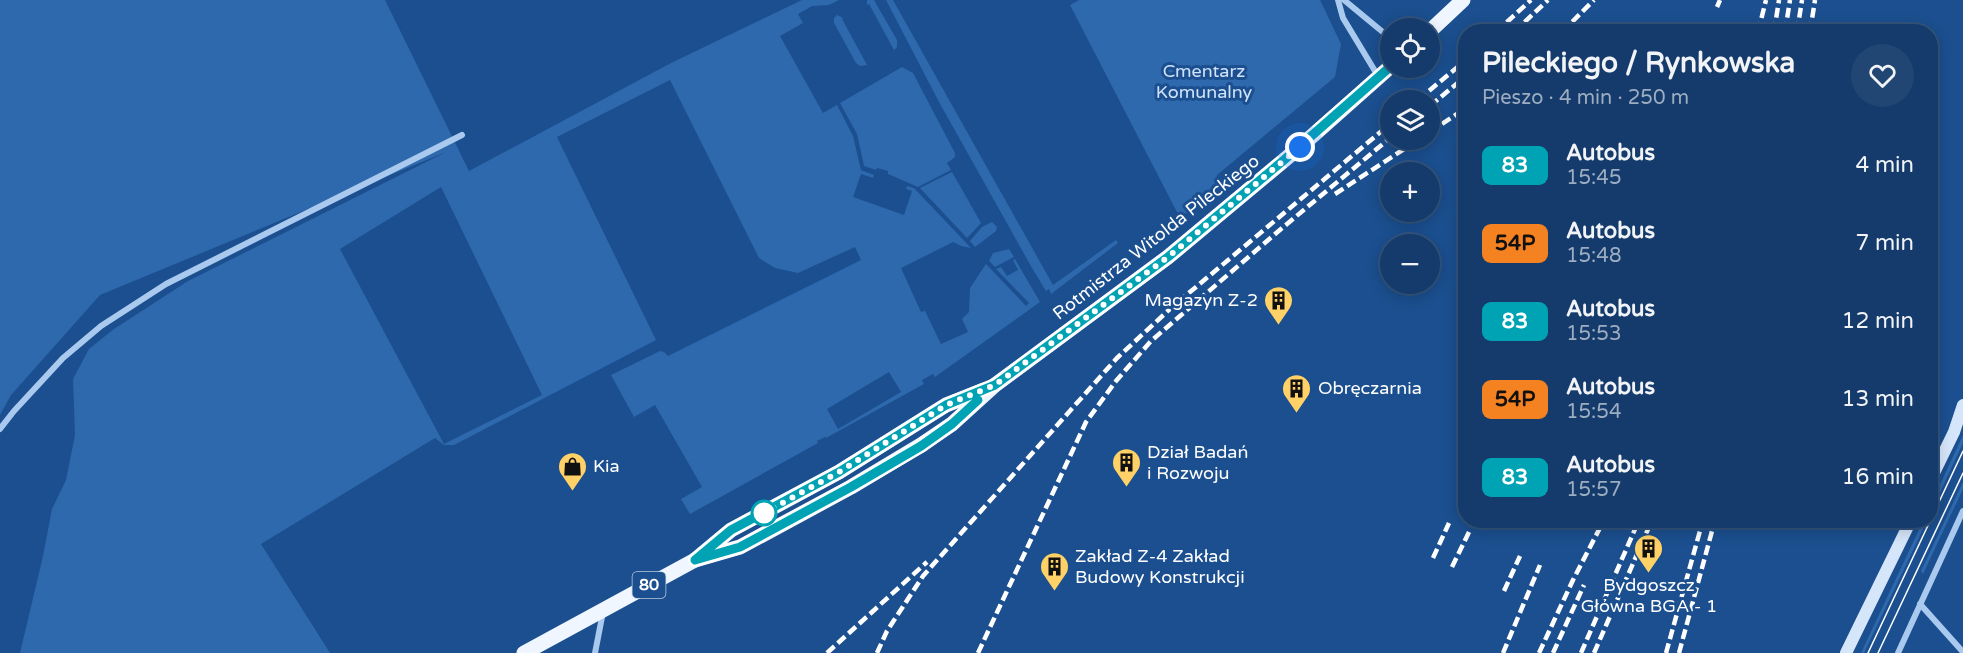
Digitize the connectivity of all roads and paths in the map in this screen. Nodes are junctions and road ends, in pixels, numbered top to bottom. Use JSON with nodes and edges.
{"nodes":[{"id":1,"x":1338,"y":0,"type":"edge"},
{"id":2,"x":1344,"y":0,"type":"edge"},
{"id":3,"x":1463,"y":0,"type":"edge"},
{"id":4,"x":1440,"y":22,"type":"edge"},
{"id":5,"x":1380,"y":30,"type":"edge"},
{"id":6,"x":1379,"y":78,"type":"joint"},
{"id":7,"x":462,"y":135,"type":"dead end"},
{"id":8,"x":1963,"y":405,"type":"edge"},
{"id":9,"x":0,"y":429,"type":"edge"},
{"id":10,"x":1938,"y":465,"type":"edge"},
{"id":11,"x":1963,"y":511,"type":"edge"},
{"id":12,"x":1907,"y":528,"type":"edge"},
{"id":13,"x":1920,"y":604,"type":"junction"},
{"id":14,"x":603,"y":611,"type":"junction"},
{"id":15,"x":1963,"y":652,"type":"edge"},
{"id":16,"x":524,"y":653,"type":"edge"},
{"id":17,"x":595,"y":653,"type":"edge"},
{"id":18,"x":1846,"y":653,"type":"edge"},
{"id":19,"x":1898,"y":653,"type":"edge"}],
"edges":[{"from":1,"to":6,"type":"street"},
{"from":2,"to":5,"type":"street"},
{"from":3,"to":4,"type":"main road"},
{"from":6,"to":14,"type":"main road","name":"Rotmistrza Witolda Pileckiego","number":"80"},
{"from":7,"to":9,"type":"street"},
{"from":8,"to":10,"type":"street"},
{"from":11,"to":13,"type":"street"},
{"from":12,"to":18,"type":"street"},
{"from":13,"to":15,"type":"street"},
{"from":13,"to":19,"type":"street"},
{"from":14,"to":16,"type":"main road","name":"Rotmistrza Witolda Pileckiego","number":"80"},
{"from":14,"to":17,"type":"street"}]}
